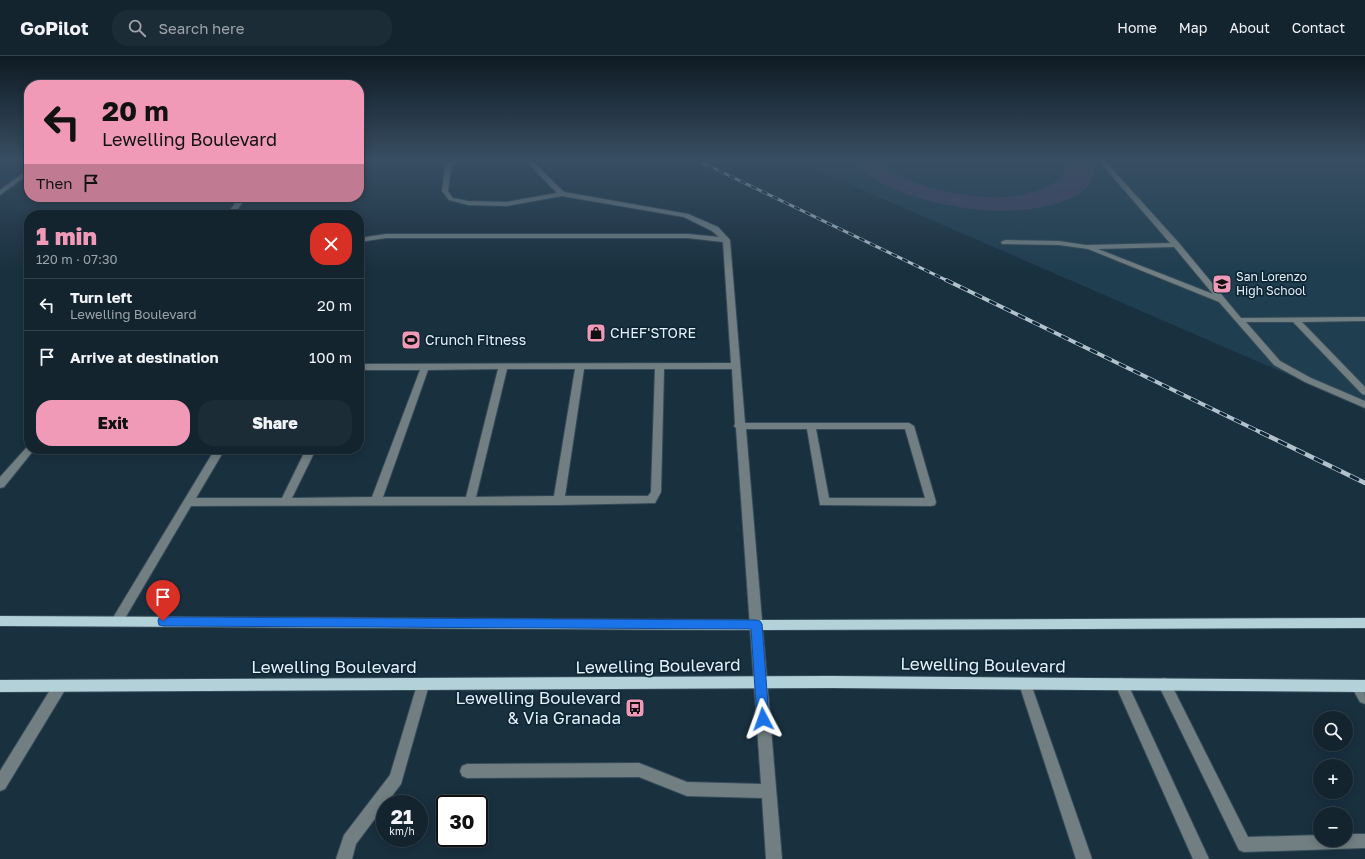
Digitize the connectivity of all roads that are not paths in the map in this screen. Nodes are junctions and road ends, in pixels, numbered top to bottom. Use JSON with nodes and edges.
{"nodes":[{"id":1,"x":449,"y":197,"type":"edge"},
{"id":2,"x":543,"y":197,"type":"edge"},
{"id":3,"x":584,"y":197,"type":"edge"},
{"id":4,"x":1134,"y":197,"type":"edge"},
{"id":5,"x":240,"y":202,"type":"edge"},
{"id":6,"x":233,"y":210,"type":"edge"},
{"id":7,"x":364,"y":239,"type":"edge"},
{"id":8,"x":726,"y":240,"type":"junction"},
{"id":9,"x":1005,"y":242,"type":"dead end"},
{"id":10,"x":1176,"y":245,"type":"junction"},
{"id":11,"x":1086,"y":247,"type":"junction"},
{"id":12,"x":1223,"y":300,"type":"junction"},
{"id":13,"x":1295,"y":319,"type":"junction"},
{"id":14,"x":1365,"y":319,"type":"edge"},
{"id":15,"x":1239,"y":320,"type":"junction"},
{"id":16,"x":660,"y":366,"type":"junction"},
{"id":17,"x":734,"y":366,"type":"junction"},
{"id":18,"x":364,"y":367,"type":"edge"},
{"id":19,"x":426,"y":367,"type":"junction"},
{"id":20,"x":503,"y":367,"type":"junction"},
{"id":21,"x":580,"y":367,"type":"junction"},
{"id":22,"x":1365,"y":392,"type":"edge"},
{"id":23,"x":1365,"y":405,"type":"edge"},
{"id":24,"x":739,"y":426,"type":"junction"},
{"id":25,"x":811,"y":426,"type":"junction"},
{"id":26,"x":26,"y":454,"type":"edge"},
{"id":27,"x":217,"y":454,"type":"edge"},
{"id":28,"x":309,"y":454,"type":"edge"},
{"id":29,"x":0,"y":484,"type":"edge"},
{"id":30,"x":376,"y":501,"type":"junction"},
{"id":31,"x":470,"y":501,"type":"junction"},
{"id":32,"x":559,"y":501,"type":"junction"},
{"id":33,"x":189,"y":502,"type":"junction"},
{"id":34,"x":285,"y":502,"type":"junction"},
{"id":35,"x":0,"y":621,"type":"edge"},
{"id":36,"x":117,"y":621,"type":"junction"},
{"id":37,"x":1365,"y":623,"type":"edge"},
{"id":38,"x":756,"y":624,"type":"junction"},
{"id":39,"x":760,"y":682,"type":"junction"},
{"id":40,"x":1024,"y":684,"type":"junction"},
{"id":41,"x":1121,"y":684,"type":"junction"},
{"id":42,"x":1164,"y":684,"type":"junction"},
{"id":43,"x":423,"y":685,"type":"junction"},
{"id":44,"x":0,"y":686,"type":"edge"},
{"id":45,"x":60,"y":686,"type":"junction"},
{"id":46,"x":1361,"y":686,"type":"edge"},
{"id":47,"x":1365,"y":698,"type":"edge"},
{"id":48,"x":467,"y":771,"type":"dead end"},
{"id":49,"x":0,"y":784,"type":"edge"},
{"id":50,"x":769,"y":791,"type":"junction"},
{"id":51,"x":1365,"y":841,"type":"edge"},
{"id":52,"x":344,"y":859,"type":"edge"},
{"id":53,"x":774,"y":859,"type":"edge"},
{"id":54,"x":1084,"y":859,"type":"edge"},
{"id":55,"x":1201,"y":859,"type":"edge"}],
"edges":[{"from":1,"to":2,"type":"street"},
{"from":3,"to":8,"type":"street"},
{"from":4,"to":10,"type":"street"},
{"from":5,"to":6,"type":"street"},
{"from":7,"to":8,"type":"street"},
{"from":8,"to":17,"type":"street"},
{"from":9,"to":11,"type":"street"},
{"from":10,"to":11,"type":"street"},
{"from":10,"to":12,"type":"street"},
{"from":11,"to":12,"type":"street"},
{"from":12,"to":15,"type":"street"},
{"from":13,"to":14,"type":"street"},
{"from":13,"to":15,"type":"street"},
{"from":13,"to":22,"type":"street"},
{"from":15,"to":23,"type":"street"},
{"from":16,"to":17,"type":"street"},
{"from":16,"to":21,"type":"street"},
{"from":16,"to":32,"type":"street"},
{"from":17,"to":24,"type":"street"},
{"from":18,"to":19,"type":"street"},
{"from":19,"to":20,"type":"street"},
{"from":19,"to":30,"type":"street"},
{"from":20,"to":21,"type":"street"},
{"from":20,"to":31,"type":"street"},
{"from":21,"to":32,"type":"street"},
{"from":24,"to":25,"type":"street"},
{"from":24,"to":38,"type":"street"},
{"from":25,"to":25,"type":"street"},
{"from":26,"to":29,"type":"street"},
{"from":27,"to":33,"type":"street"},
{"from":28,"to":34,"type":"street"},
{"from":30,"to":31,"type":"street"},
{"from":30,"to":34,"type":"street"},
{"from":31,"to":32,"type":"street"},
{"from":33,"to":34,"type":"street"},
{"from":33,"to":36,"type":"street"},
{"from":35,"to":36,"type":"main road"},
{"from":36,"to":38,"type":"main road"},
{"from":37,"to":38,"type":"main road"},
{"from":38,"to":39,"type":"street"},
{"from":39,"to":40,"type":"main road","name":"Lewelling Boulevard"},
{"from":39,"to":43,"type":"main road","name":"Lewelling Boulevard"},
{"from":39,"to":50,"type":"street"},
{"from":40,"to":41,"type":"main road","name":"Lewelling Boulevard"},
{"from":40,"to":54,"type":"street"},
{"from":41,"to":42,"type":"main road","name":"Lewelling Boulevard"},
{"from":41,"to":55,"type":"street"},
{"from":42,"to":46,"type":"main road","name":"Lewelling Boulevard"},
{"from":42,"to":51,"type":"street"},
{"from":43,"to":45,"type":"main road","name":"Lewelling Boulevard"},
{"from":43,"to":52,"type":"street"},
{"from":44,"to":45,"type":"main road","name":"Lewelling Boulevard"},
{"from":45,"to":49,"type":"street"},
{"from":46,"to":47,"type":"street"},
{"from":48,"to":50,"type":"street"},
{"from":50,"to":53,"type":"street"}]}
